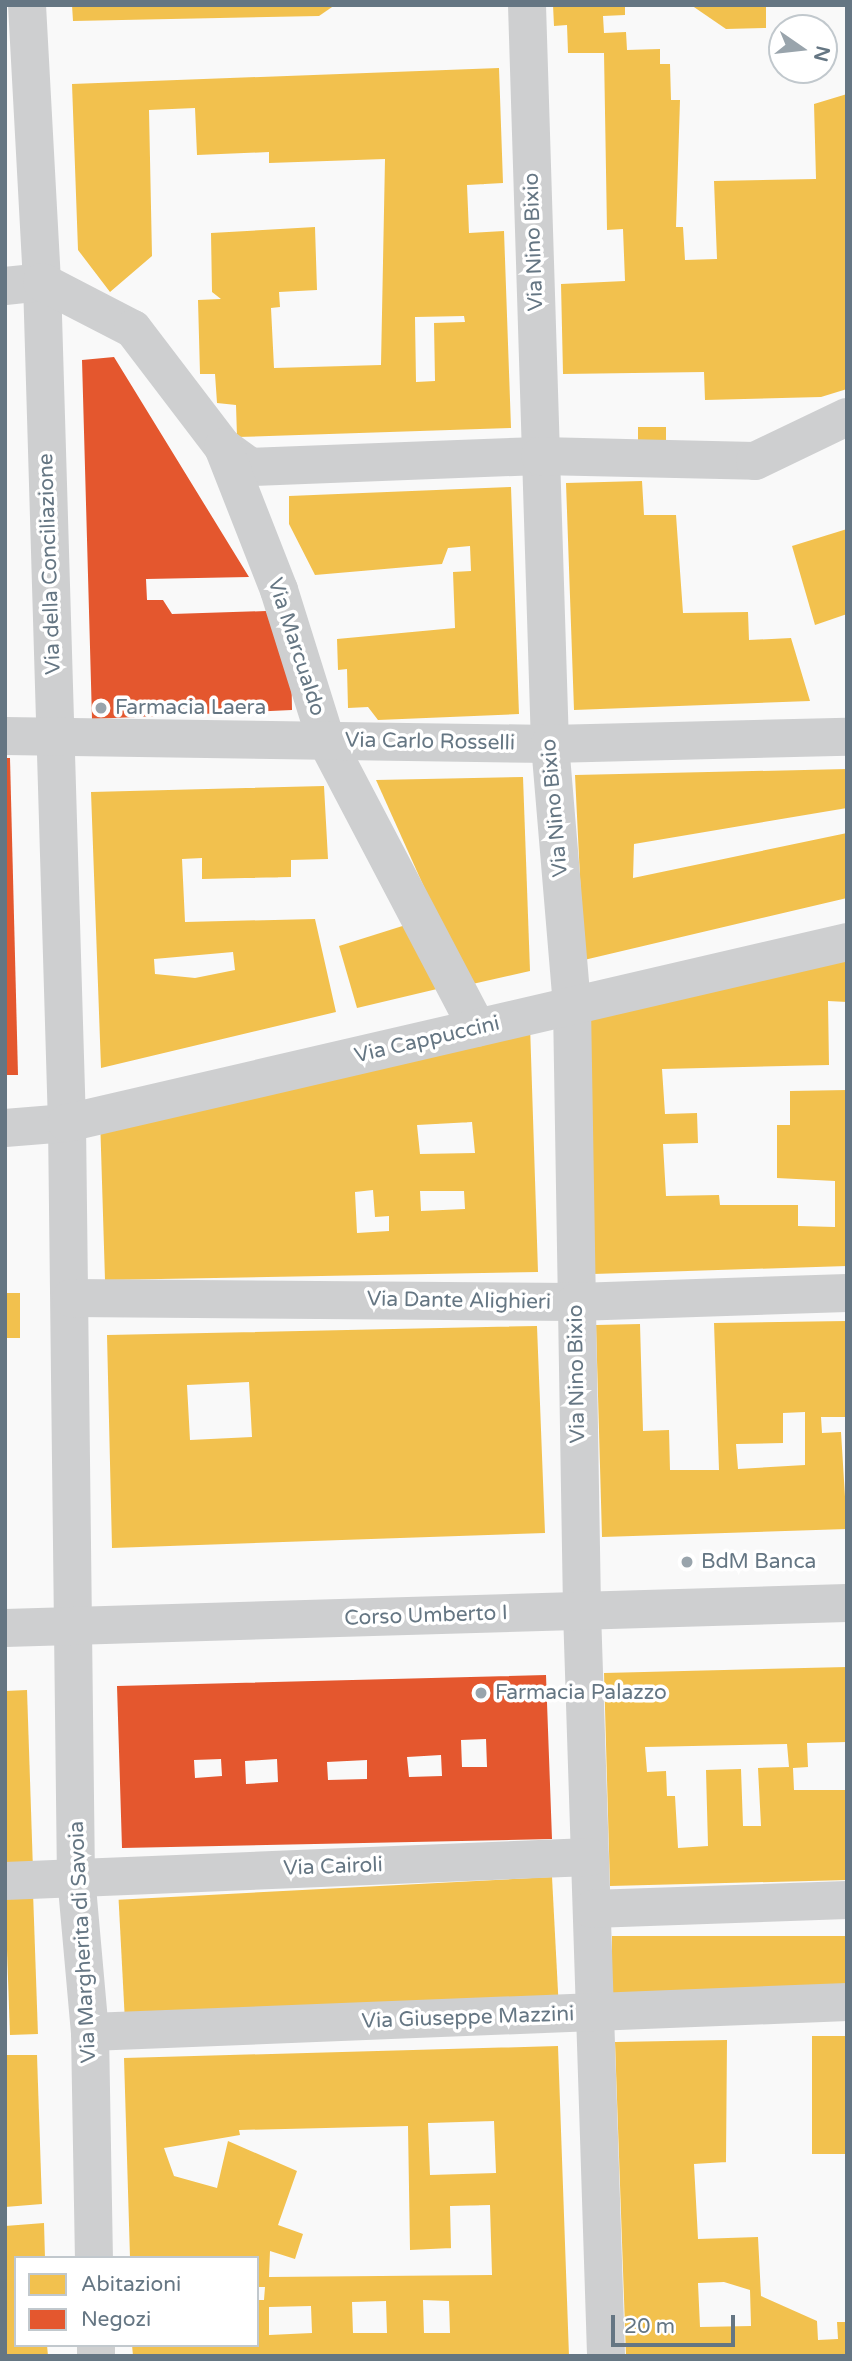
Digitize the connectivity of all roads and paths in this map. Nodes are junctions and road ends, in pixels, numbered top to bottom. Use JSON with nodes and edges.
{"nodes":[{"id":1,"x":27,"y":5,"type":"edge"},
{"id":2,"x":527,"y":5,"type":"edge"},
{"id":3,"x":24,"y":284,"type":"edge"},
{"id":4,"x":847,"y":417,"type":"edge"},
{"id":5,"x":223,"y":447,"type":"junction"},
{"id":6,"x":540,"y":456,"type":"junction"},
{"id":7,"x":54,"y":735,"type":"junction"},
{"id":8,"x":5,"y":736,"type":"edge"},
{"id":9,"x":847,"y":737,"type":"edge"},
{"id":10,"x":326,"y":740,"type":"junction"},
{"id":11,"x":550,"y":744,"type":"junction"},
{"id":12,"x":847,"y":942,"type":"edge"},
{"id":13,"x":572,"y":1006,"type":"junction"},
{"id":14,"x":477,"y":1028,"type":"junction"},
{"id":15,"x":67,"y":1123,"type":"junction"},
{"id":16,"x":5,"y":1128,"type":"edge"},
{"id":17,"x":847,"y":1293,"type":"edge"},
{"id":18,"x":71,"y":1298,"type":"junction"},
{"id":19,"x":576,"y":1302,"type":"junction"},
{"id":20,"x":847,"y":1603,"type":"edge"},
{"id":21,"x":582,"y":1611,"type":"junction"},
{"id":22,"x":72,"y":1626,"type":"junction"},
{"id":23,"x":5,"y":1628,"type":"edge"},
{"id":24,"x":590,"y":1857,"type":"junction"},
{"id":25,"x":76,"y":1876,"type":"junction"},
{"id":26,"x":5,"y":1881,"type":"edge"},
{"id":27,"x":847,"y":1900,"type":"edge"},
{"id":28,"x":592,"y":1909,"type":"junction"},
{"id":29,"x":847,"y":2002,"type":"edge"},
{"id":30,"x":595,"y":2013,"type":"junction"},
{"id":31,"x":90,"y":2032,"type":"junction"},
{"id":32,"x":94,"y":2256,"type":"edge"},
{"id":33,"x":606,"y":2356,"type":"edge"}],
"edges":[{"from":1,"to":3,"type":"street","name":"Via della Conciliazione"},
{"from":2,"to":6,"type":"street","name":"Via Nino Bixio"},
{"from":3,"to":5,"type":"street"},
{"from":3,"to":7,"type":"street","name":"Via della Conciliazione"},
{"from":4,"to":6,"type":"street"},
{"from":5,"to":6,"type":"street"},
{"from":5,"to":10,"type":"street","name":"Via Marcualdo"},
{"from":6,"to":11,"type":"street","name":"Via Nino Bixio"},
{"from":7,"to":8,"type":"street","name":"Via Carlo Rosselli"},
{"from":7,"to":10,"type":"street","name":"Via Carlo Rosselli"},
{"from":7,"to":15,"type":"street","name":"Via della Conciliazione"},
{"from":9,"to":11,"type":"street","name":"Via Carlo Rosselli"},
{"from":10,"to":11,"type":"street","name":"Via Carlo Rosselli"},
{"from":10,"to":14,"type":"street","name":"Via Marcualdo"},
{"from":11,"to":13,"type":"street","name":"Via Nino Bixio"},
{"from":12,"to":13,"type":"street","name":"Via Cappuccini"},
{"from":13,"to":14,"type":"street","name":"Via Cappuccini"},
{"from":13,"to":19,"type":"street","name":"Via Nino Bixio"},
{"from":14,"to":15,"type":"street","name":"Via Cappuccini"},
{"from":15,"to":16,"type":"street","name":"Via Cappuccini"},
{"from":15,"to":18,"type":"street","name":"Via della Conciliazione"},
{"from":17,"to":19,"type":"street","name":"Via Dante Alighieri"},
{"from":18,"to":19,"type":"street","name":"Via Dante Alighieri"},
{"from":18,"to":22,"type":"street","name":"Via Margherita di Savoia"},
{"from":19,"to":21,"type":"street","name":"Via Nino Bixio"},
{"from":20,"to":21,"type":"street","name":"Corso Umberto I"},
{"from":21,"to":22,"type":"street","name":"Corso Umberto I"},
{"from":21,"to":24,"type":"street","name":"Via Nino Bixio"},
{"from":22,"to":23,"type":"street","name":"Corso Umberto I"},
{"from":22,"to":25,"type":"street","name":"Via Margherita di Savoia"},
{"from":24,"to":25,"type":"street","name":"Via Cairoli"},
{"from":24,"to":28,"type":"street","name":"Via Nino Bixio"},
{"from":25,"to":26,"type":"street","name":"Via Cairoli"},
{"from":25,"to":31,"type":"street","name":"Via Margherita di Savoia"},
{"from":27,"to":28,"type":"street"},
{"from":28,"to":30,"type":"street","name":"Via Nino Bixio"},
{"from":29,"to":30,"type":"street","name":"Via Giuseppe Mazzini"},
{"from":30,"to":31,"type":"street","name":"Via Giuseppe Mazzini"},
{"from":30,"to":33,"type":"street","name":"Via Nino Bixio"},
{"from":31,"to":32,"type":"street","name":"Via Margherita di Savoia"}]}
